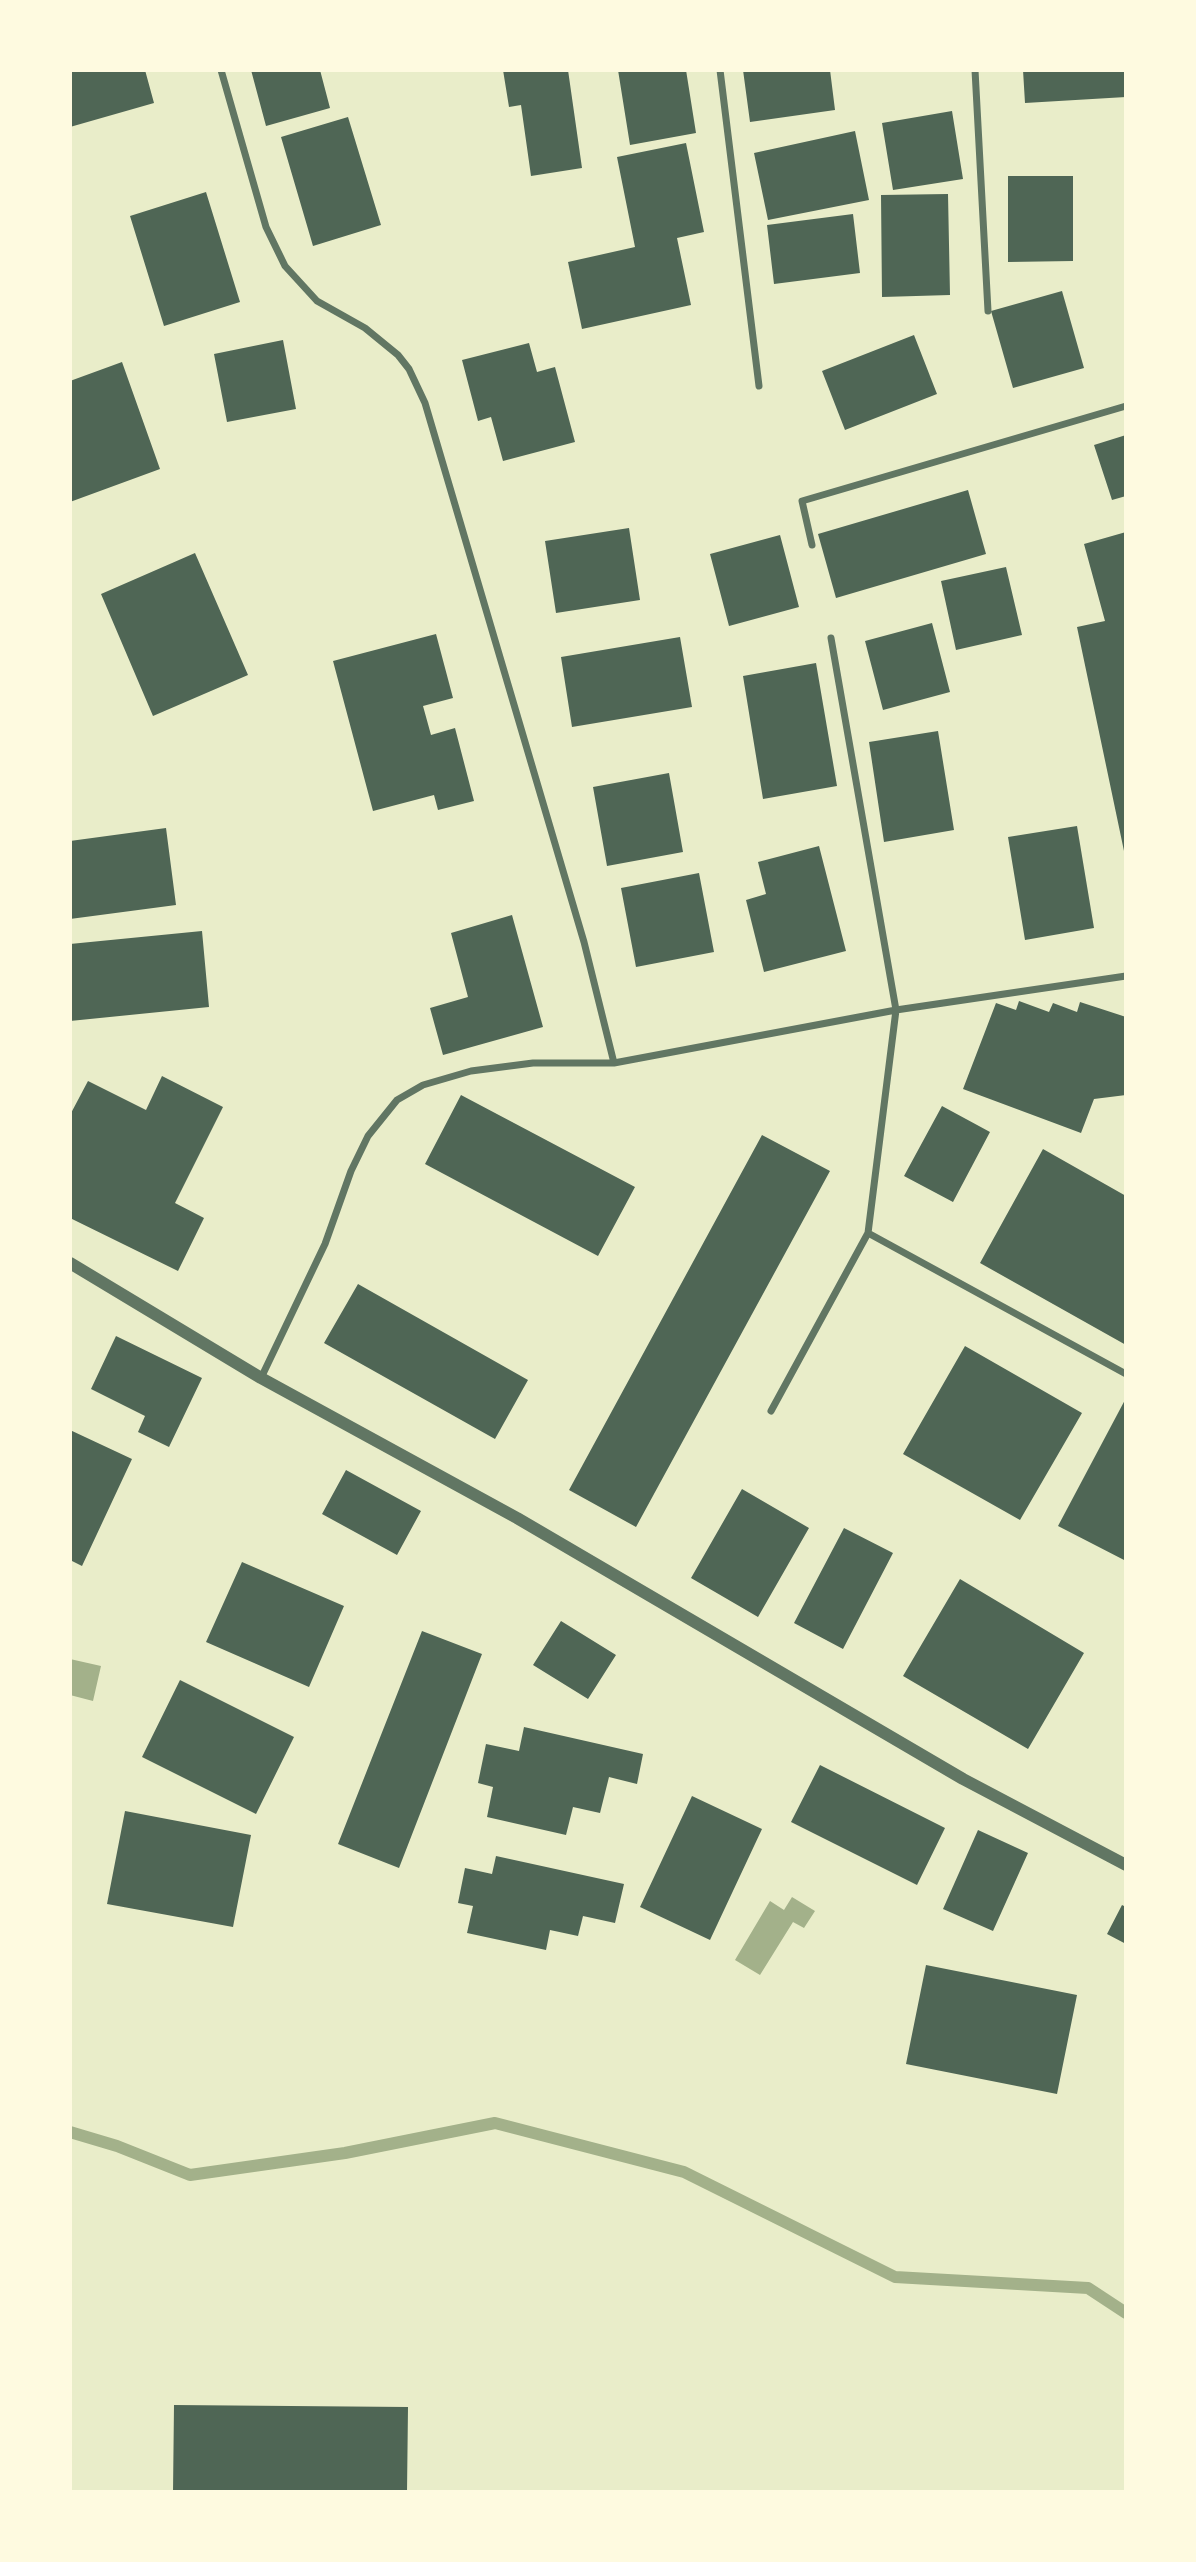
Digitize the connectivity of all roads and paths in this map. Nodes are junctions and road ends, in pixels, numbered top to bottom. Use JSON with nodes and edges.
{"nodes":[{"id":1,"x":221,"y":70,"type":"edge"},
{"id":2,"x":720,"y":70,"type":"edge"},
{"id":3,"x":975,"y":70,"type":"edge"},
{"id":4,"x":988,"y":311,"type":"dead end"},
{"id":5,"x":759,"y":386,"type":"dead end"},
{"id":6,"x":1126,"y":406,"type":"edge"},
{"id":7,"x":812,"y":545,"type":"dead end"},
{"id":8,"x":831,"y":638,"type":"dead end"},
{"id":9,"x":1126,"y":976,"type":"edge"},
{"id":10,"x":896,"y":1010,"type":"junction"},
{"id":11,"x":614,"y":1063,"type":"junction"},
{"id":12,"x":868,"y":1233,"type":"junction"},
{"id":13,"x":70,"y":1263,"type":"edge"},
{"id":14,"x":1126,"y":1374,"type":"edge"},
{"id":15,"x":261,"y":1378,"type":"junction"},
{"id":16,"x":772,"y":1411,"type":"dead end"},
{"id":17,"x":1126,"y":1865,"type":"edge"}],
"edges":[{"from":1,"to":11,"type":"street"},
{"from":2,"to":5,"type":"street"},
{"from":3,"to":4,"type":"street"},
{"from":6,"to":7,"type":"street"},
{"from":8,"to":10,"type":"street"},
{"from":9,"to":10,"type":"street"},
{"from":10,"to":11,"type":"street"},
{"from":10,"to":12,"type":"street"},
{"from":11,"to":15,"type":"street"},
{"from":12,"to":14,"type":"street"},
{"from":12,"to":16,"type":"street"},
{"from":13,"to":15,"type":"street"},
{"from":15,"to":17,"type":"street"}]}
